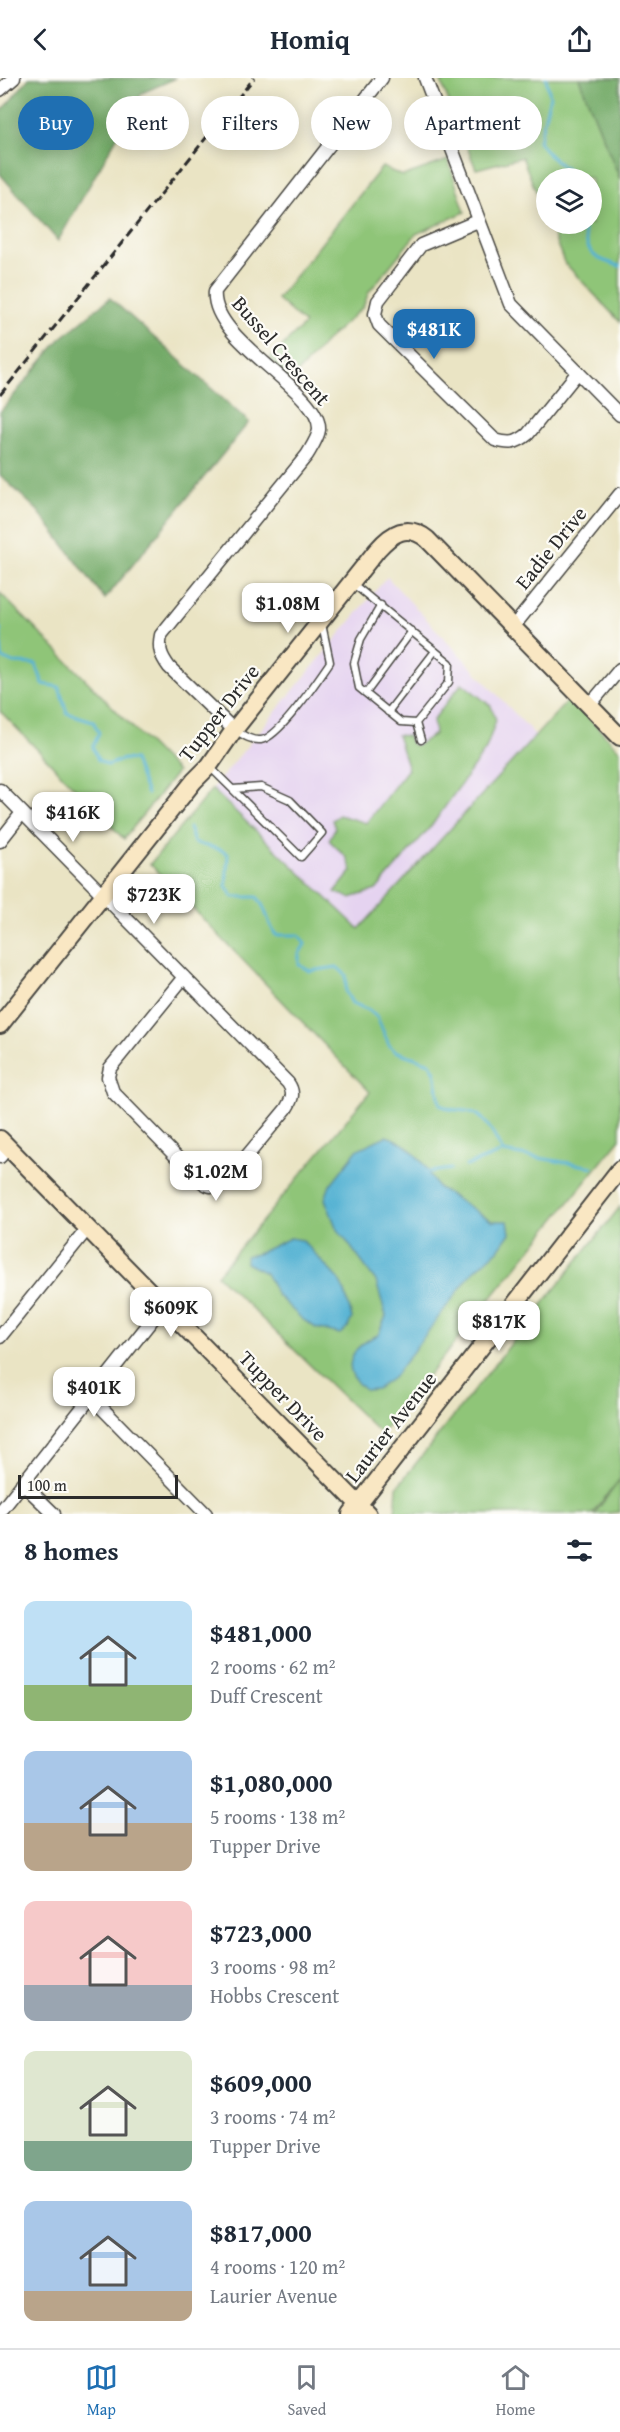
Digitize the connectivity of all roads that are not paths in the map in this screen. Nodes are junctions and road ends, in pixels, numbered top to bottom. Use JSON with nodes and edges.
{"nodes":[{"id":1,"x":14,"y":78,"type":"edge"},
{"id":2,"x":382,"y":78,"type":"edge"},
{"id":3,"x":425,"y":78,"type":"edge"},
{"id":4,"x":0,"y":90,"type":"edge"},
{"id":5,"x":478,"y":221,"type":"junction"},
{"id":6,"x":578,"y":372,"type":"junction"},
{"id":7,"x":620,"y":415,"type":"edge"},
{"id":8,"x":620,"y":494,"type":"edge"},
{"id":9,"x":351,"y":583,"type":"junction"},
{"id":10,"x":381,"y":605,"type":"junction"},
{"id":11,"x":321,"y":621,"type":"junction"},
{"id":12,"x":513,"y":627,"type":"junction"},
{"id":13,"x":412,"y":631,"type":"junction"},
{"id":14,"x":435,"y":651,"type":"junction"},
{"id":15,"x":620,"y":669,"type":"edge"},
{"id":16,"x":366,"y":693,"type":"junction"},
{"id":17,"x":589,"y":706,"type":"junction"},
{"id":18,"x":388,"y":712,"type":"junction"},
{"id":19,"x":416,"y":723,"type":"junction"},
{"id":20,"x":234,"y":730,"type":"junction"},
{"id":21,"x":620,"y":736,"type":"edge"},
{"id":22,"x":421,"y":740,"type":"dead end"},
{"id":23,"x":209,"y":766,"type":"junction"},
{"id":24,"x":233,"y":789,"type":"junction"},
{"id":25,"x":0,"y":790,"type":"edge"},
{"id":26,"x":22,"y":813,"type":"junction"},
{"id":27,"x":0,"y":840,"type":"edge"},
{"id":28,"x":103,"y":894,"type":"junction"},
{"id":29,"x":184,"y":977,"type":"junction"},
{"id":30,"x":0,"y":1025,"type":"edge"},
{"id":31,"x":3,"y":1148,"type":"edge"},
{"id":32,"x":620,"y":1169,"type":"edge"},
{"id":33,"x":88,"y":1228,"type":"junction"},
{"id":34,"x":164,"y":1306,"type":"junction"},
{"id":35,"x":0,"y":1337,"type":"edge"},
{"id":36,"x":92,"y":1397,"type":"junction"},
{"id":37,"x":22,"y":1484,"type":"junction"},
{"id":38,"x":359,"y":1511,"type":"edge"},
{"id":39,"x":0,"y":1512,"type":"edge"},
{"id":40,"x":54,"y":1514,"type":"edge"},
{"id":41,"x":206,"y":1514,"type":"edge"}],
"edges":[{"from":1,"to":4,"type":"street"},
{"from":2,"to":20,"type":"street","name":"Bussel Crescent"},
{"from":3,"to":5,"type":"street"},
{"from":5,"to":6,"type":"street"},
{"from":5,"to":6,"type":"street"},
{"from":6,"to":7,"type":"street"},
{"from":8,"to":12,"type":"street","name":"Eadie Drive"},
{"from":9,"to":10,"type":"lane"},
{"from":9,"to":11,"type":"street","name":"Tupper Drive"},
{"from":9,"to":12,"type":"street","name":"Tupper Drive"},
{"from":10,"to":13,"type":"lane"},
{"from":10,"to":16,"type":"lane"},
{"from":11,"to":20,"type":"street","name":"Tupper Drive"},
{"from":11,"to":20,"type":"lane"},
{"from":12,"to":17,"type":"street","name":"Tupper Drive"},
{"from":13,"to":14,"type":"lane"},
{"from":13,"to":16,"type":"lane"},
{"from":14,"to":18,"type":"lane"},
{"from":14,"to":19,"type":"lane"},
{"from":15,"to":17,"type":"street"},
{"from":16,"to":18,"type":"lane"},
{"from":17,"to":21,"type":"street","name":"Tupper Drive"},
{"from":18,"to":19,"type":"lane"},
{"from":19,"to":22,"type":"lane"},
{"from":20,"to":23,"type":"street","name":"Tupper Drive"},
{"from":23,"to":24,"type":"lane"},
{"from":23,"to":28,"type":"street","name":"Tupper Drive"},
{"from":24,"to":24,"type":"lane"},
{"from":25,"to":26,"type":"street"},
{"from":26,"to":27,"type":"street"},
{"from":26,"to":28,"type":"street"},
{"from":28,"to":29,"type":"street"},
{"from":28,"to":30,"type":"street","name":"Tupper Drive"},
{"from":29,"to":29,"type":"street"},
{"from":31,"to":33,"type":"street","name":"Tupper Drive"},
{"from":32,"to":38,"type":"street","name":"Laurier Avenue"},
{"from":33,"to":34,"type":"street","name":"Tupper Drive"},
{"from":33,"to":35,"type":"street"},
{"from":34,"to":36,"type":"street"},
{"from":34,"to":38,"type":"street","name":"Tupper Drive"},
{"from":36,"to":37,"type":"street"},
{"from":36,"to":41,"type":"street"},
{"from":37,"to":39,"type":"street"},
{"from":37,"to":40,"type":"street"}]}
